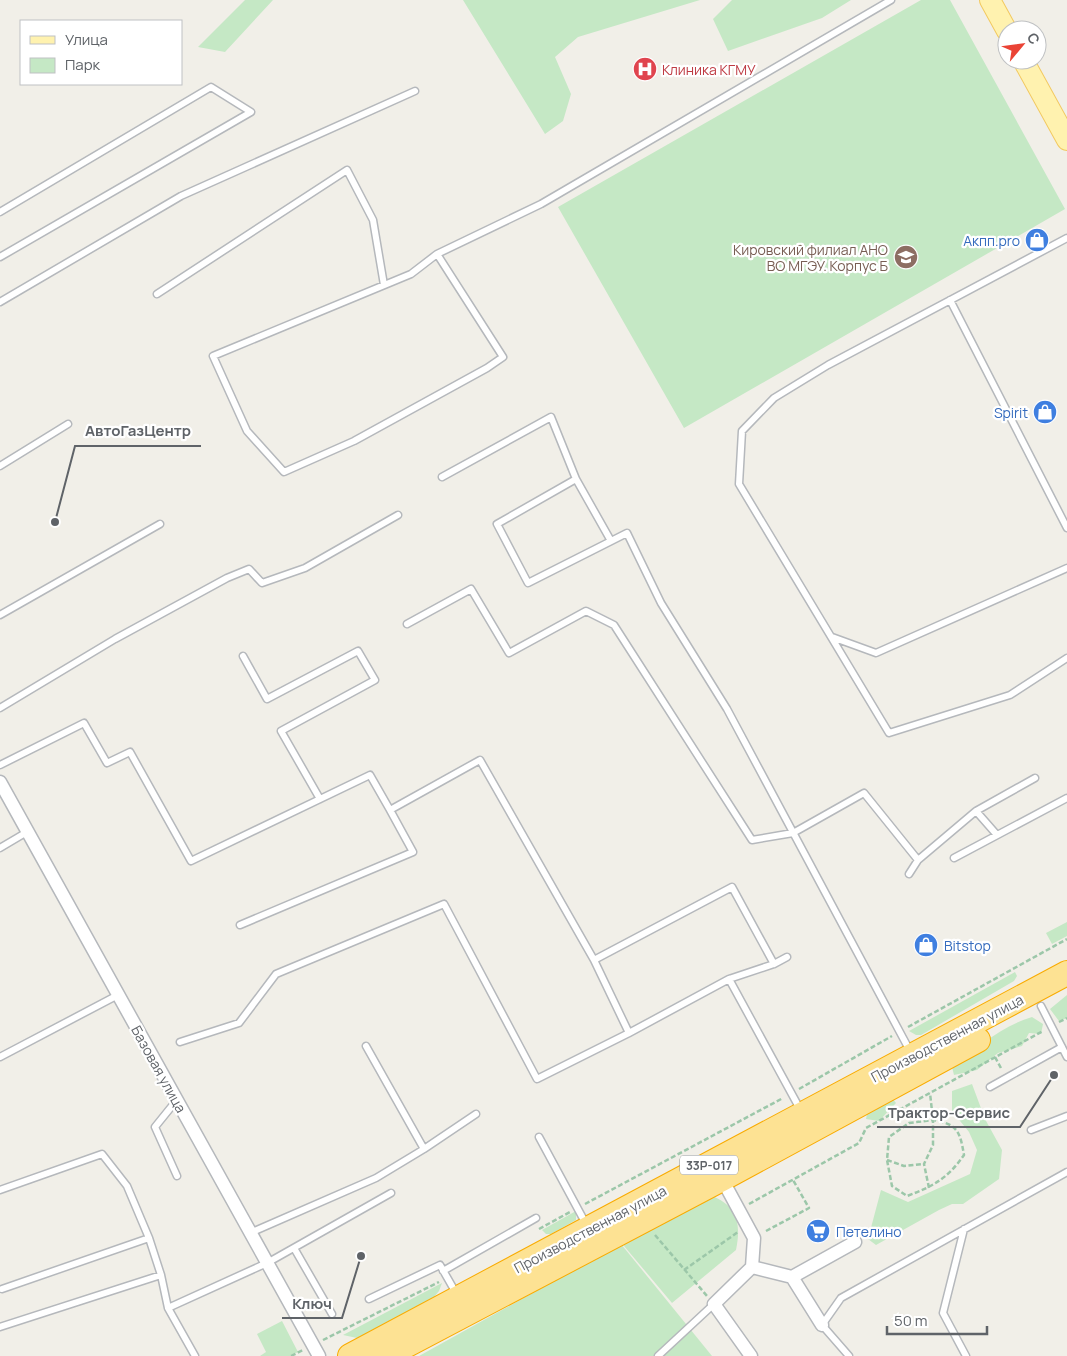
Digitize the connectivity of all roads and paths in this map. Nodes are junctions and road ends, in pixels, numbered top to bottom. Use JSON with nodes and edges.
{"nodes":[{"id":1,"x":891,"y":0,"type":"edge"},
{"id":2,"x":994,"y":1,"type":"edge"},
{"id":3,"x":1002,"y":20,"type":"edge"},
{"id":4,"x":1028,"y":70,"type":"edge"},
{"id":5,"x":415,"y":91,"type":"dead end"},
{"id":6,"x":1067,"y":140,"type":"edge"},
{"id":7,"x":0,"y":212,"type":"edge"},
{"id":8,"x":1067,"y":238,"type":"edge"},
{"id":9,"x":437,"y":254,"type":"junction"},
{"id":10,"x":0,"y":257,"type":"edge"},
{"id":11,"x":384,"y":285,"type":"junction"},
{"id":12,"x":157,"y":294,"type":"dead end"},
{"id":13,"x":950,"y":300,"type":"junction"},
{"id":14,"x":0,"y":302,"type":"edge"},
{"id":15,"x":68,"y":424,"type":"dead end"},
{"id":16,"x":0,"y":466,"type":"edge"},
{"id":17,"x":442,"y":478,"type":"dead end"},
{"id":18,"x":576,"y":479,"type":"junction"},
{"id":19,"x":398,"y":515,"type":"dead end"},
{"id":20,"x":160,"y":524,"type":"dead end"},
{"id":21,"x":1067,"y":528,"type":"edge"},
{"id":22,"x":611,"y":541,"type":"junction"},
{"id":23,"x":1067,"y":568,"type":"edge"},
{"id":24,"x":0,"y":615,"type":"edge"},
{"id":25,"x":407,"y":624,"type":"dead end"},
{"id":26,"x":832,"y":637,"type":"junction"},
{"id":27,"x":244,"y":656,"type":"dead end"},
{"id":28,"x":1067,"y":658,"type":"edge"},
{"id":29,"x":0,"y":708,"type":"edge"},
{"id":30,"x":0,"y":765,"type":"edge"},
{"id":31,"x":1035,"y":778,"type":"dead end"},
{"id":32,"x":0,"y":782,"type":"edge"},
{"id":33,"x":1067,"y":798,"type":"edge"},
{"id":34,"x":320,"y":799,"type":"junction"},
{"id":35,"x":390,"y":810,"type":"junction"},
{"id":36,"x":976,"y":811,"type":"junction"},
{"id":37,"x":27,"y":832,"type":"junction"},
{"id":38,"x":793,"y":833,"type":"junction"},
{"id":39,"x":997,"y":835,"type":"junction"},
{"id":40,"x":0,"y":848,"type":"edge"},
{"id":41,"x":954,"y":858,"type":"dead end"},
{"id":42,"x":918,"y":860,"type":"junction"},
{"id":43,"x":909,"y":874,"type":"dead end"},
{"id":44,"x":240,"y":925,"type":"dead end"},
{"id":45,"x":1067,"y":939,"type":"edge"},
{"id":46,"x":787,"y":957,"type":"dead end"},
{"id":47,"x":594,"y":960,"type":"junction"},
{"id":48,"x":774,"y":964,"type":"junction"},
{"id":49,"x":1067,"y":973,"type":"edge"},
{"id":50,"x":730,"y":979,"type":"junction"},
{"id":51,"x":1067,"y":992,"type":"edge"},
{"id":52,"x":118,"y":995,"type":"junction"},
{"id":53,"x":1041,"y":1006,"type":"junction"},
{"id":54,"x":1067,"y":1018,"type":"edge"},
{"id":55,"x":1051,"y":1026,"type":"junction"},
{"id":56,"x":900,"y":1032,"type":"junction"},
{"id":57,"x":629,"y":1033,"type":"junction"},
{"id":58,"x":180,"y":1042,"type":"dead end"},
{"id":59,"x":366,"y":1046,"type":"dead end"},
{"id":60,"x":1062,"y":1047,"type":"junction"},
{"id":61,"x":0,"y":1057,"type":"edge"},
{"id":62,"x":996,"y":1057,"type":"junction"},
{"id":63,"x":1067,"y":1057,"type":"edge"},
{"id":64,"x":915,"y":1064,"type":"junction"},
{"id":65,"x":1001,"y":1068,"type":"dead end"},
{"id":66,"x":990,"y":1086,"type":"dead end"},
{"id":67,"x":792,"y":1093,"type":"junction"},
{"id":68,"x":930,"y":1093,"type":"junction"},
{"id":69,"x":176,"y":1101,"type":"junction"},
{"id":70,"x":476,"y":1114,"type":"dead end"},
{"id":71,"x":803,"y":1115,"type":"junction"},
{"id":72,"x":1067,"y":1116,"type":"edge"},
{"id":73,"x":933,"y":1120,"type":"junction"},
{"id":74,"x":1031,"y":1130,"type":"dead end"},
{"id":75,"x":539,"y":1137,"type":"dead end"},
{"id":76,"x":424,"y":1150,"type":"junction"},
{"id":77,"x":887,"y":1160,"type":"junction"},
{"id":78,"x":924,"y":1164,"type":"junction"},
{"id":79,"x":1067,"y":1172,"type":"edge"},
{"id":80,"x":177,"y":1176,"type":"dead end"},
{"id":81,"x":722,"y":1179,"type":"junction"},
{"id":82,"x":793,"y":1180,"type":"junction"},
{"id":83,"x":929,"y":1188,"type":"junction"},
{"id":84,"x":0,"y":1190,"type":"edge"},
{"id":85,"x":391,"y":1193,"type":"dead end"},
{"id":86,"x":578,"y":1208,"type":"junction"},
{"id":87,"x":739,"y":1210,"type":"junction"},
{"id":88,"x":536,"y":1218,"type":"dead end"},
{"id":89,"x":643,"y":1220,"type":"junction"},
{"id":90,"x":747,"y":1226,"type":"junction"},
{"id":91,"x":589,"y":1229,"type":"junction"},
{"id":92,"x":964,"y":1229,"type":"junction"},
{"id":93,"x":534,"y":1232,"type":"dead end"},
{"id":94,"x":250,"y":1233,"type":"junction"},
{"id":95,"x":149,"y":1238,"type":"junction"},
{"id":96,"x":754,"y":1238,"type":"junction"},
{"id":97,"x":854,"y":1242,"type":"dead end"},
{"id":98,"x":294,"y":1248,"type":"junction"},
{"id":99,"x":266,"y":1263,"type":"junction"},
{"id":100,"x":752,"y":1267,"type":"junction"},
{"id":101,"x":684,"y":1270,"type":"junction"},
{"id":102,"x":443,"y":1271,"type":"junction"},
{"id":103,"x":161,"y":1275,"type":"junction"},
{"id":104,"x":792,"y":1277,"type":"junction"},
{"id":105,"x":447,"y":1278,"type":"junction"},
{"id":106,"x":2,"y":1289,"type":"dead end"},
{"id":107,"x":459,"y":1298,"type":"junction"},
{"id":108,"x":369,"y":1299,"type":"dead end"},
{"id":109,"x":714,"y":1304,"type":"junction"},
{"id":110,"x":168,"y":1308,"type":"junction"},
{"id":111,"x":332,"y":1314,"type":"dead end"},
{"id":112,"x":822,"y":1325,"type":"junction"},
{"id":113,"x":0,"y":1327,"type":"edge"},
{"id":114,"x":316,"y":1350,"type":"edge"},
{"id":115,"x":195,"y":1356,"type":"edge"},
{"id":116,"x":291,"y":1356,"type":"edge"},
{"id":117,"x":350,"y":1356,"type":"edge"},
{"id":118,"x":386,"y":1356,"type":"edge"},
{"id":119,"x":658,"y":1356,"type":"edge"},
{"id":120,"x":751,"y":1356,"type":"edge"},
{"id":121,"x":849,"y":1356,"type":"edge"},
{"id":122,"x":966,"y":1356,"type":"edge"}],
"edges":[{"from":1,"to":9,"type":"lane"},
{"from":2,"to":3,"type":"main road"},
{"from":4,"to":6,"type":"main road"},
{"from":5,"to":14,"type":"lane"},
{"from":7,"to":10,"type":"lane"},
{"from":8,"to":13,"type":"lane"},
{"from":9,"to":11,"type":"lane"},
{"from":9,"to":11,"type":"lane"},
{"from":11,"to":12,"type":"lane"},
{"from":13,"to":21,"type":"lane"},
{"from":13,"to":26,"type":"lane"},
{"from":15,"to":16,"type":"lane"},
{"from":17,"to":18,"type":"lane"},
{"from":18,"to":22,"type":"lane"},
{"from":18,"to":22,"type":"lane"},
{"from":19,"to":29,"type":"lane"},
{"from":20,"to":24,"type":"lane"},
{"from":22,"to":38,"type":"lane"},
{"from":23,"to":26,"type":"lane"},
{"from":25,"to":38,"type":"lane"},
{"from":26,"to":28,"type":"lane"},
{"from":27,"to":34,"type":"lane"},
{"from":30,"to":34,"type":"lane"},
{"from":31,"to":36,"type":"lane"},
{"from":32,"to":37,"type":"street","name":"Базовая улица"},
{"from":33,"to":39,"type":"lane"},
{"from":34,"to":35,"type":"lane"},
{"from":35,"to":44,"type":"lane"},
{"from":35,"to":47,"type":"lane"},
{"from":36,"to":39,"type":"lane"},
{"from":36,"to":42,"type":"lane"},
{"from":37,"to":40,"type":"lane"},
{"from":37,"to":52,"type":"street","name":"Базовая улица"},
{"from":38,"to":42,"type":"lane"},
{"from":38,"to":56,"type":"lane"},
{"from":39,"to":41,"type":"lane"},
{"from":42,"to":43,"type":"lane"},
{"from":45,"to":56,"type":"path"},
{"from":46,"to":48,"type":"lane"},
{"from":47,"to":48,"type":"lane"},
{"from":47,"to":57,"type":"lane"},
{"from":48,"to":50,"type":"lane"},
{"from":49,"to":64,"type":"highway","name":"Производственная улица","number":"33Р-017"},
{"from":50,"to":57,"type":"lane"},
{"from":50,"to":67,"type":"lane"},
{"from":51,"to":53,"type":"highway","name":"Производственная улица","number":"33Р-017"},
{"from":52,"to":61,"type":"lane"},
{"from":52,"to":69,"type":"street","name":"Базовая улица"},
{"from":53,"to":55,"type":"lane"},
{"from":53,"to":64,"type":"highway","name":"Производственная улица","number":"33Р-017"},
{"from":54,"to":55,"type":"path"},
{"from":55,"to":60,"type":"lane"},
{"from":55,"to":62,"type":"path"},
{"from":56,"to":64,"type":"lane"},
{"from":56,"to":67,"type":"path"},
{"from":57,"to":58,"type":"lane"},
{"from":59,"to":76,"type":"lane"},
{"from":60,"to":63,"type":"lane"},
{"from":60,"to":66,"type":"lane"},
{"from":62,"to":65,"type":"path"},
{"from":62,"to":68,"type":"path"},
{"from":64,"to":68,"type":"path"},
{"from":64,"to":71,"type":"highway","name":"Производственная улица","number":"33Р-017"},
{"from":64,"to":81,"type":"highway","name":"Производственная улица","number":"33Р-017"},
{"from":67,"to":71,"type":"lane"},
{"from":67,"to":86,"type":"path"},
{"from":68,"to":73,"type":"path"},
{"from":68,"to":82,"type":"path"},
{"from":69,"to":80,"type":"lane"},
{"from":69,"to":94,"type":"street","name":"Базовая улица"},
{"from":70,"to":76,"type":"lane"},
{"from":71,"to":91,"type":"highway","name":"Производственная улица","number":"33Р-017"},
{"from":72,"to":74,"type":"lane"},
{"from":73,"to":77,"type":"path"},
{"from":73,"to":78,"type":"path"},
{"from":73,"to":83,"type":"path"},
{"from":75,"to":86,"type":"lane"},
{"from":76,"to":94,"type":"lane"},
{"from":77,"to":78,"type":"path"},
{"from":77,"to":83,"type":"path"},
{"from":78,"to":83,"type":"path"},
{"from":79,"to":92,"type":"lane"},
{"from":81,"to":87,"type":"street"},
{"from":81,"to":89,"type":"highway","name":"Производственная улица","number":"33Р-017"},
{"from":82,"to":87,"type":"path"},
{"from":82,"to":96,"type":"path"},
{"from":84,"to":95,"type":"lane"},
{"from":85,"to":98,"type":"lane"},
{"from":86,"to":91,"type":"lane"},
{"from":86,"to":93,"type":"path"},
{"from":87,"to":90,"type":"street"},
{"from":88,"to":102,"type":"lane"},
{"from":89,"to":101,"type":"path"},
{"from":89,"to":118,"type":"highway","name":"Производственная улица","number":"33Р-017"},
{"from":90,"to":96,"type":"street"},
{"from":90,"to":101,"type":"path"},
{"from":91,"to":107,"type":"highway","name":"Производственная улица","number":"33Р-017"},
{"from":92,"to":112,"type":"lane"},
{"from":92,"to":122,"type":"lane"},
{"from":94,"to":99,"type":"street","name":"Базовая улица"},
{"from":95,"to":103,"type":"lane"},
{"from":95,"to":106,"type":"lane"},
{"from":96,"to":100,"type":"street"},
{"from":97,"to":104,"type":"street"},
{"from":98,"to":99,"type":"lane"},
{"from":98,"to":111,"type":"lane"},
{"from":99,"to":110,"type":"lane"},
{"from":99,"to":114,"type":"street","name":"Базовая улица"},
{"from":100,"to":104,"type":"street"},
{"from":100,"to":109,"type":"street"},
{"from":101,"to":109,"type":"path"},
{"from":102,"to":105,"type":"lane"},
{"from":102,"to":108,"type":"lane"},
{"from":103,"to":110,"type":"lane"},
{"from":103,"to":113,"type":"lane"},
{"from":104,"to":112,"type":"street"},
{"from":105,"to":107,"type":"lane"},
{"from":105,"to":114,"type":"path"},
{"from":107,"to":117,"type":"highway","name":"Производственная улица","number":"33Р-017"},
{"from":109,"to":119,"type":"lane"},
{"from":109,"to":120,"type":"street"},
{"from":110,"to":115,"type":"lane"},
{"from":112,"to":121,"type":"lane"},
{"from":114,"to":116,"type":"path"}]}
